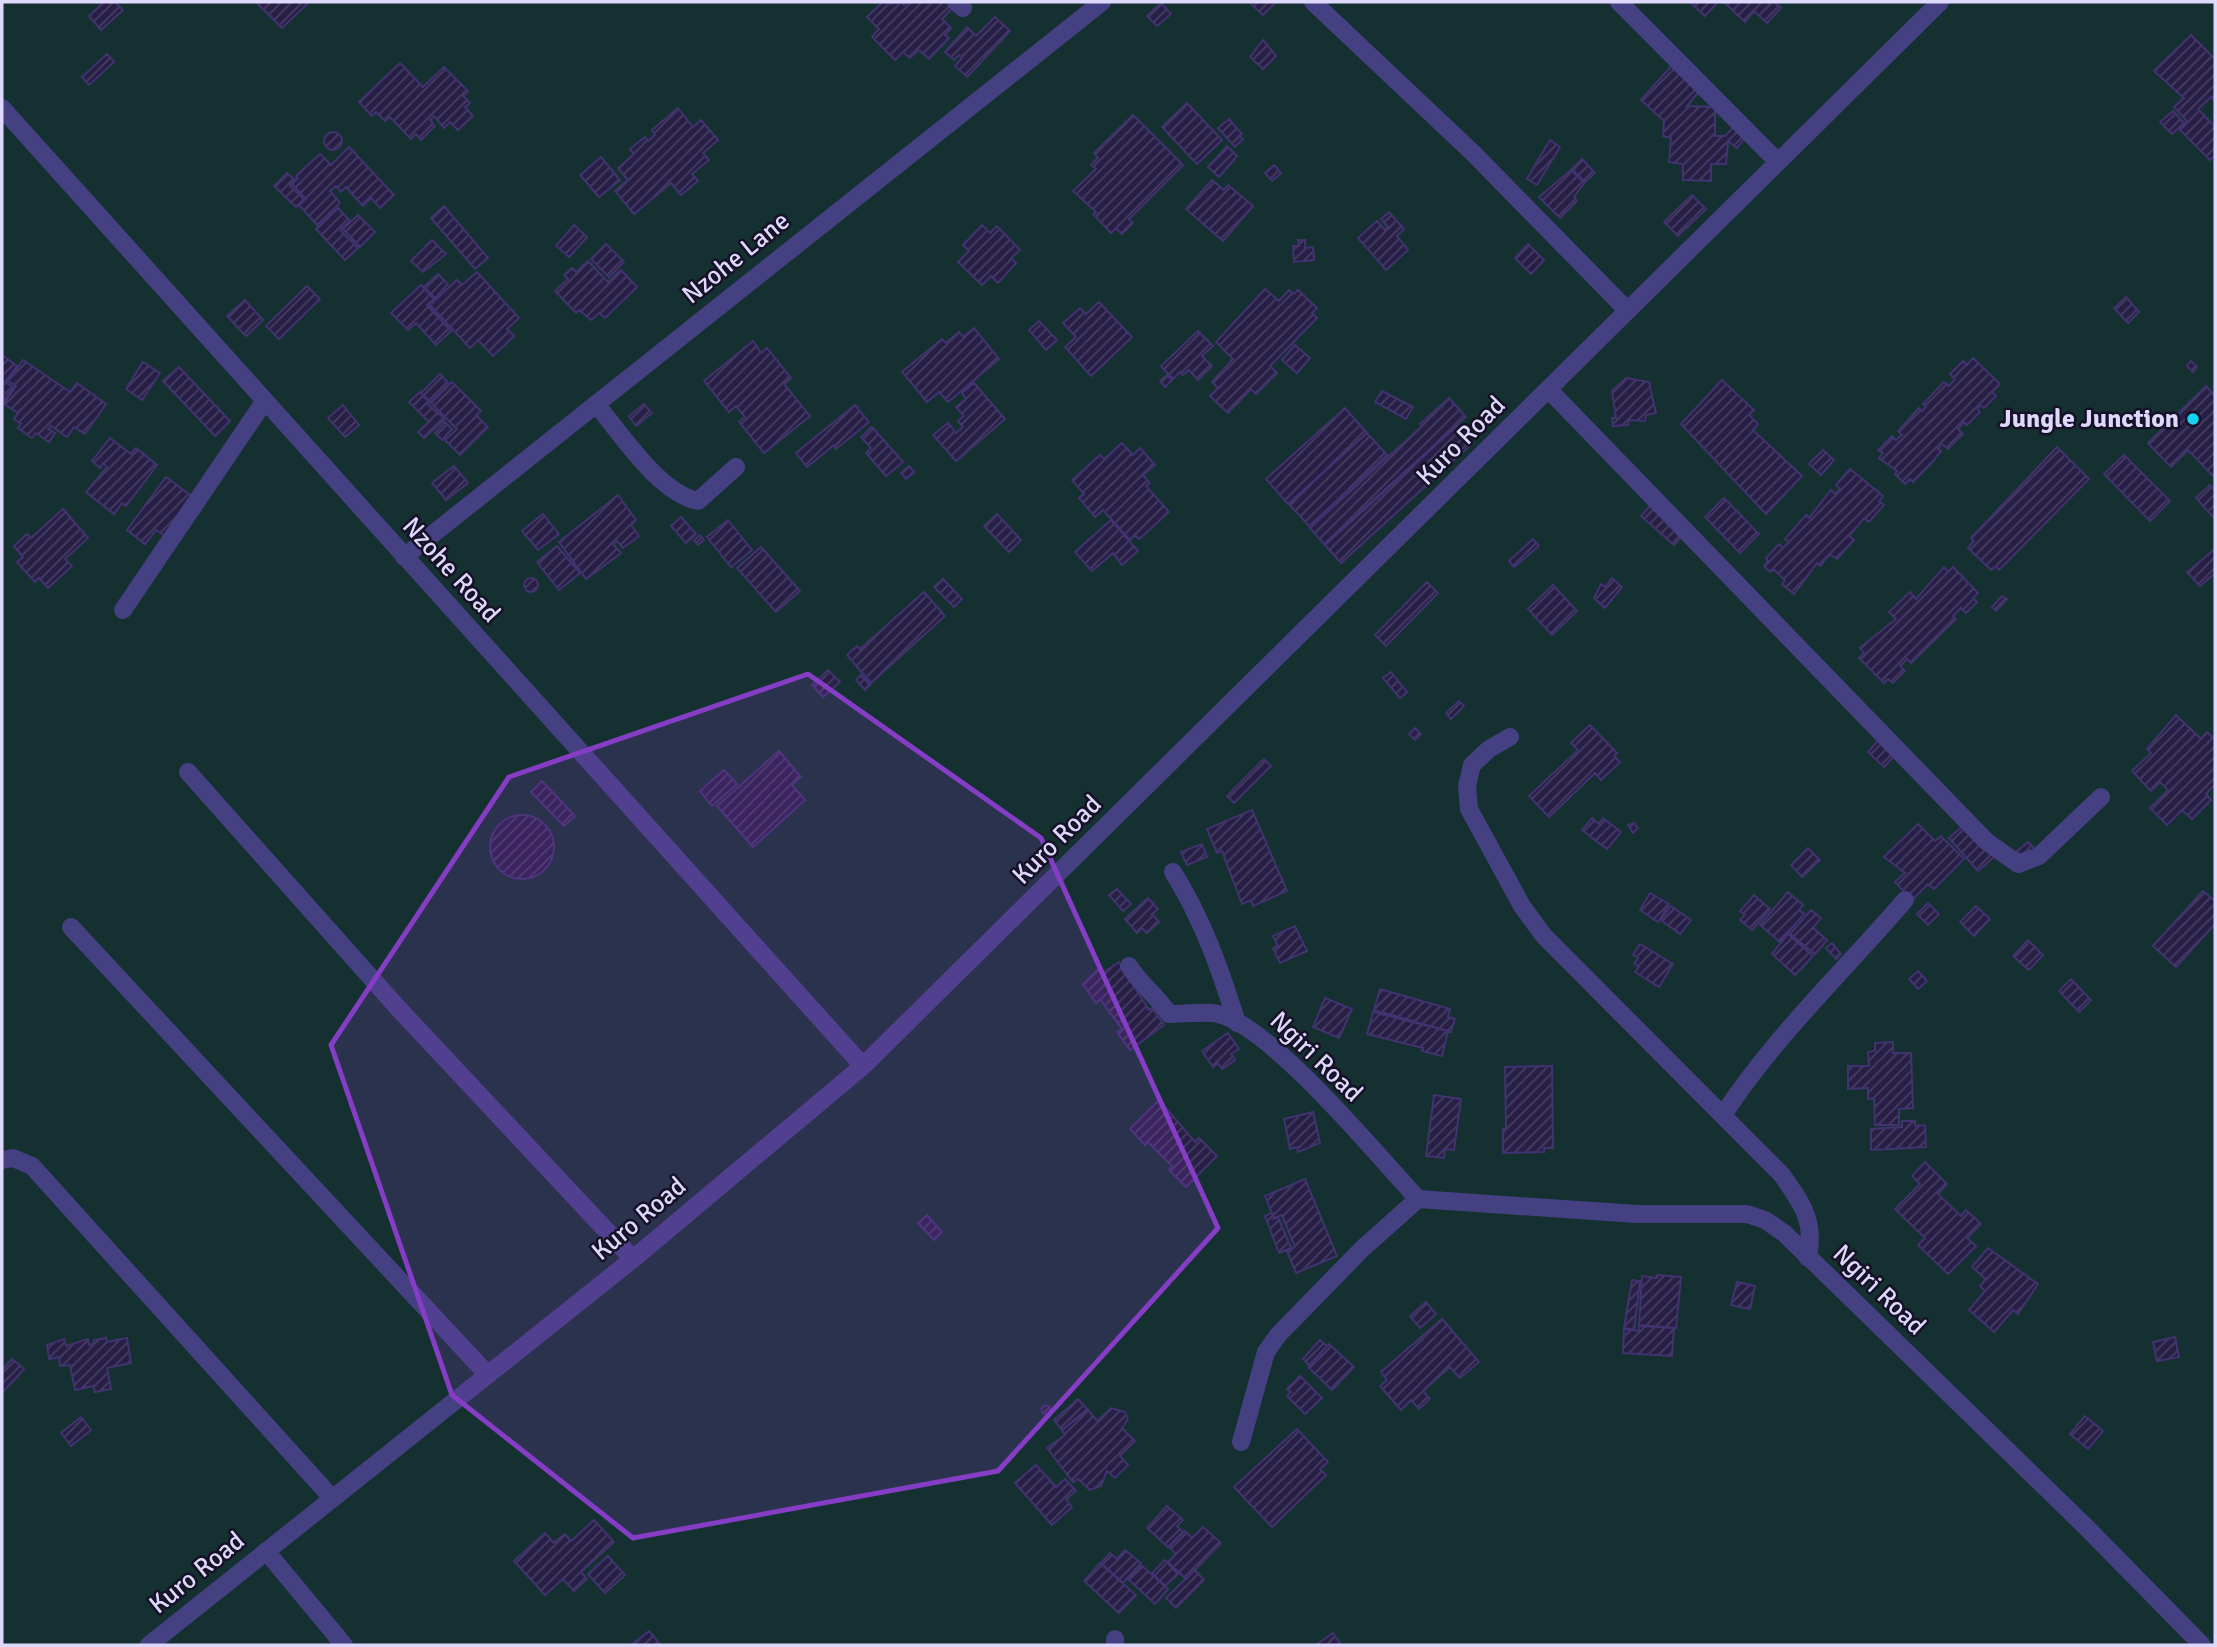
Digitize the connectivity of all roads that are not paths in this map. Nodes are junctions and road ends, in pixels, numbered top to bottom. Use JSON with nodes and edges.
{"nodes":[{"id":1,"x":1102,"y":2,"type":"edge"},
{"id":2,"x":1312,"y":2,"type":"edge"},
{"id":3,"x":1619,"y":2,"type":"edge"},
{"id":4,"x":1940,"y":2,"type":"edge"},
{"id":5,"x":2,"y":107,"type":"edge"},
{"id":6,"x":1776,"y":160,"type":"junction"},
{"id":7,"x":1627,"y":310,"type":"junction"},
{"id":8,"x":1549,"y":390,"type":"junction"},
{"id":9,"x":264,"y":402,"type":"junction"},
{"id":10,"x":596,"y":404,"type":"junction"},
{"id":11,"x":736,"y":467,"type":"dead end"},
{"id":12,"x":404,"y":557,"type":"junction"},
{"id":13,"x":122,"y":610,"type":"dead end"},
{"id":14,"x":1510,"y":737,"type":"dead end"},
{"id":15,"x":188,"y":772,"type":"dead end"},
{"id":16,"x":2101,"y":797,"type":"dead end"},
{"id":17,"x":1173,"y":872,"type":"dead end"},
{"id":18,"x":1905,"y":900,"type":"dead end"},
{"id":19,"x":71,"y":927,"type":"dead end"},
{"id":20,"x":1129,"y":966,"type":"dead end"},
{"id":21,"x":1237,"y":1023,"type":"junction"},
{"id":22,"x":863,"y":1066,"type":"junction"},
{"id":23,"x":1723,"y":1115,"type":"junction"},
{"id":24,"x":2,"y":1160,"type":"edge"},
{"id":25,"x":1418,"y":1199,"type":"junction"},
{"id":26,"x":1808,"y":1258,"type":"junction"},
{"id":27,"x":633,"y":1259,"type":"junction"},
{"id":28,"x":488,"y":1375,"type":"junction"},
{"id":29,"x":1241,"y":1442,"type":"dead end"},
{"id":30,"x":332,"y":1498,"type":"junction"},
{"id":31,"x":266,"y":1551,"type":"junction"},
{"id":32,"x":149,"y":1645,"type":"edge"},
{"id":33,"x":344,"y":1645,"type":"edge"},
{"id":34,"x":2202,"y":1645,"type":"edge"}],
"edges":[{"from":1,"to":10,"type":"street","name":"Nzohe Lane"},
{"from":2,"to":7,"type":"street"},
{"from":3,"to":6,"type":"street"},
{"from":4,"to":6,"type":"street","name":"Kuro Road"},
{"from":5,"to":9,"type":"street","name":"Nzohe Road"},
{"from":6,"to":7,"type":"street","name":"Kuro Road"},
{"from":7,"to":8,"type":"street","name":"Kuro Road"},
{"from":8,"to":16,"type":"street"},
{"from":8,"to":22,"type":"street","name":"Kuro Road"},
{"from":9,"to":12,"type":"street","name":"Nzohe Road"},
{"from":9,"to":13,"type":"street"},
{"from":10,"to":11,"type":"street"},
{"from":10,"to":12,"type":"street","name":"Nzohe Lane"},
{"from":12,"to":22,"type":"street","name":"Nzohe Road"},
{"from":14,"to":23,"type":"street"},
{"from":15,"to":27,"type":"street"},
{"from":17,"to":21,"type":"street"},
{"from":18,"to":23,"type":"street"},
{"from":19,"to":28,"type":"street"},
{"from":20,"to":21,"type":"street","name":"Ngiri Road"},
{"from":21,"to":25,"type":"street","name":"Ngiri Road"},
{"from":22,"to":27,"type":"street","name":"Kuro Road"},
{"from":23,"to":26,"type":"street"},
{"from":24,"to":30,"type":"street"},
{"from":25,"to":26,"type":"street","name":"Ngiri Road"},
{"from":25,"to":29,"type":"street"},
{"from":26,"to":34,"type":"street","name":"Ngiri Road"},
{"from":27,"to":28,"type":"street","name":"Kuro Road"},
{"from":28,"to":30,"type":"street","name":"Kuro Road"},
{"from":30,"to":31,"type":"street","name":"Kuro Road"},
{"from":31,"to":32,"type":"street","name":"Kuro Road"},
{"from":31,"to":33,"type":"street"}]}
